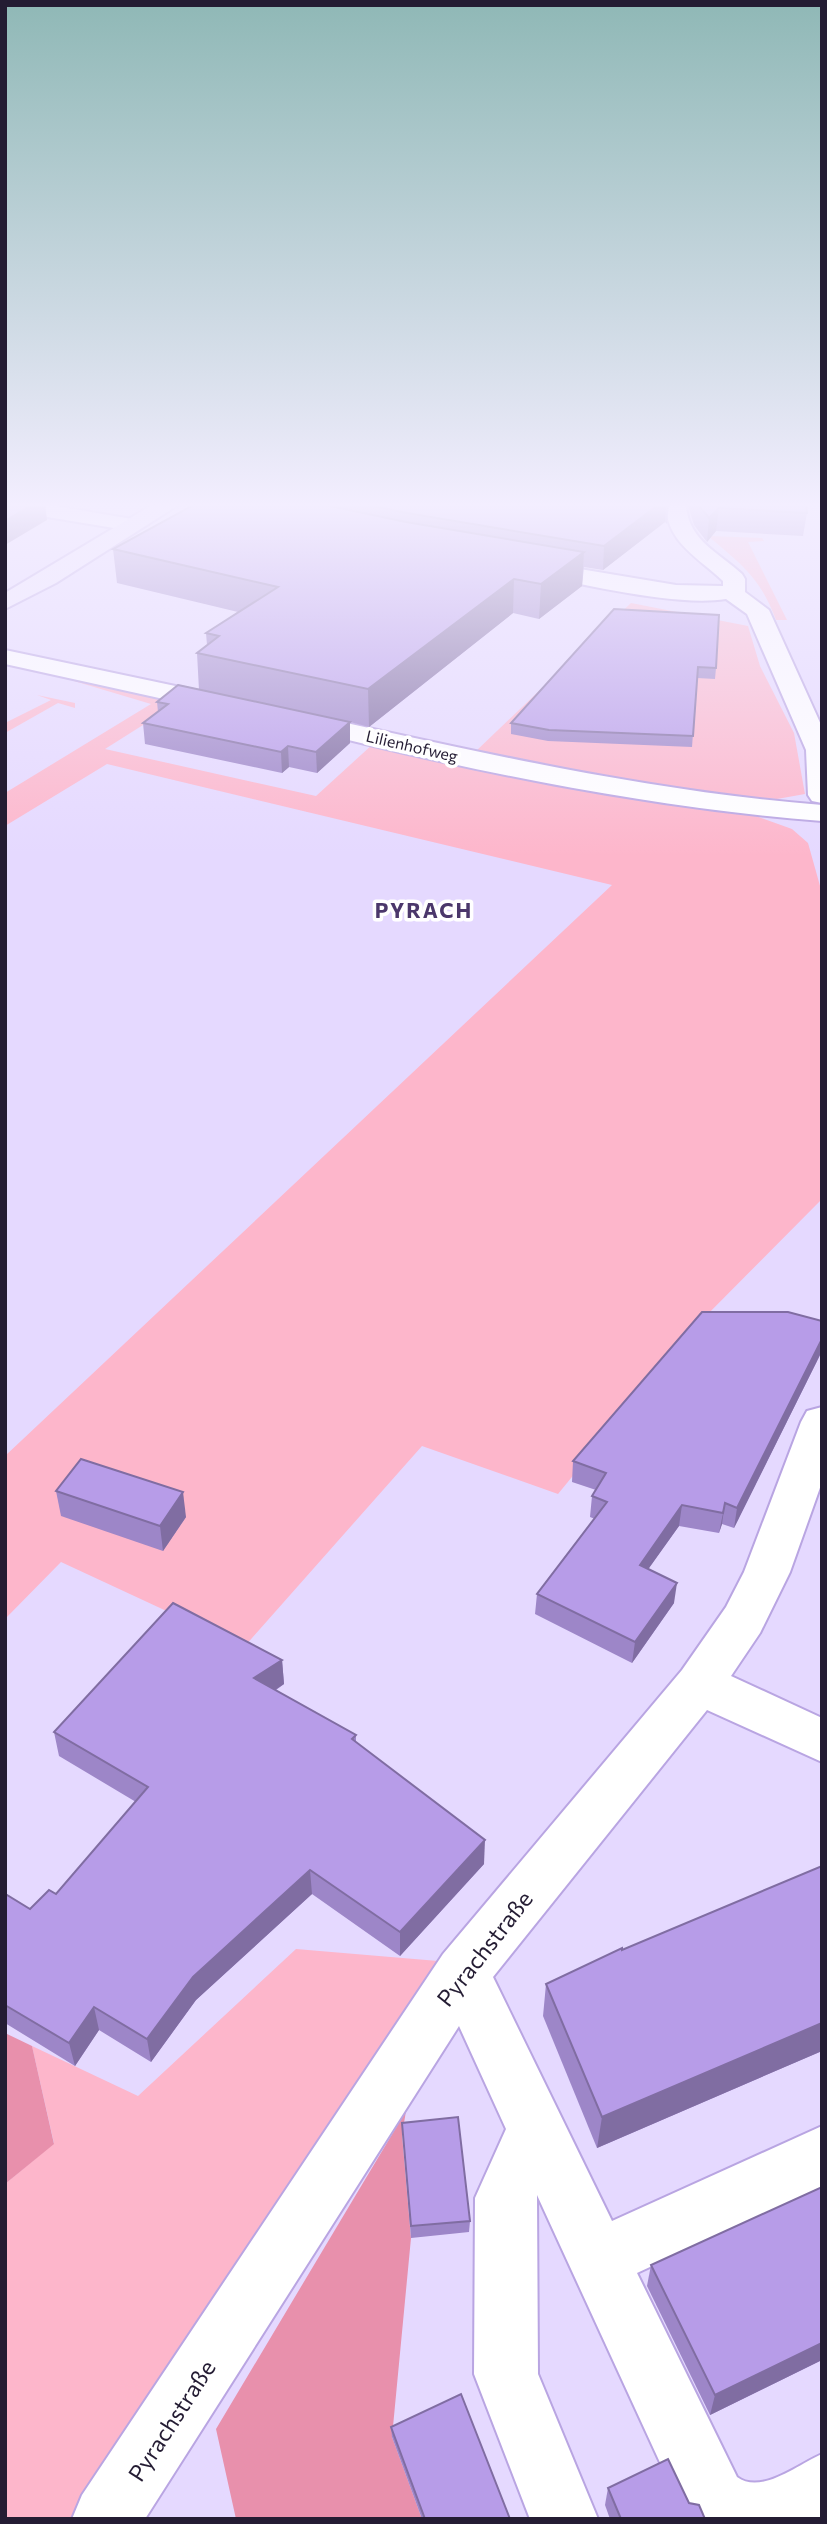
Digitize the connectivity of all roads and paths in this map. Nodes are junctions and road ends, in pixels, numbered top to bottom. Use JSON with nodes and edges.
{"nodes":[{"id":1,"x":761,"y":620,"type":"edge"},
{"id":2,"x":5,"y":657,"type":"edge"},
{"id":3,"x":245,"y":709,"type":"edge"},
{"id":4,"x":272,"y":715,"type":"edge"},
{"id":5,"x":820,"y":750,"type":"edge"},
{"id":6,"x":822,"y":795,"type":"edge"},
{"id":7,"x":822,"y":813,"type":"edge"},
{"id":8,"x":822,"y":1422,"type":"edge"},
{"id":9,"x":699,"y":1684,"type":"junction"},
{"id":10,"x":822,"y":1741,"type":"edge"},
{"id":11,"x":462,"y":1972,"type":"junction"},
{"id":12,"x":536,"y":2130,"type":"junction"},
{"id":13,"x":822,"y":2156,"type":"edge"},
{"id":14,"x":597,"y":2260,"type":"junction"},
{"id":15,"x":822,"y":2488,"type":"edge"},
{"id":16,"x":110,"y":2515,"type":"edge"},
{"id":17,"x":564,"y":2519,"type":"edge"}],
"edges":[{"from":1,"to":5,"type":"street"},
{"from":2,"to":3,"type":"street"},
{"from":4,"to":7,"type":"street","name":"Lilienhofweg"},
{"from":5,"to":6,"type":"street"},
{"from":8,"to":9,"type":"street","name":"Pyrachstraße"},
{"from":9,"to":10,"type":"street"},
{"from":9,"to":11,"type":"street","name":"Pyrachstraße"},
{"from":11,"to":12,"type":"street"},
{"from":11,"to":16,"type":"street","name":"Pyrachstraße"},
{"from":12,"to":14,"type":"street"},
{"from":12,"to":17,"type":"street"},
{"from":13,"to":14,"type":"street"},
{"from":14,"to":15,"type":"street"}]}
